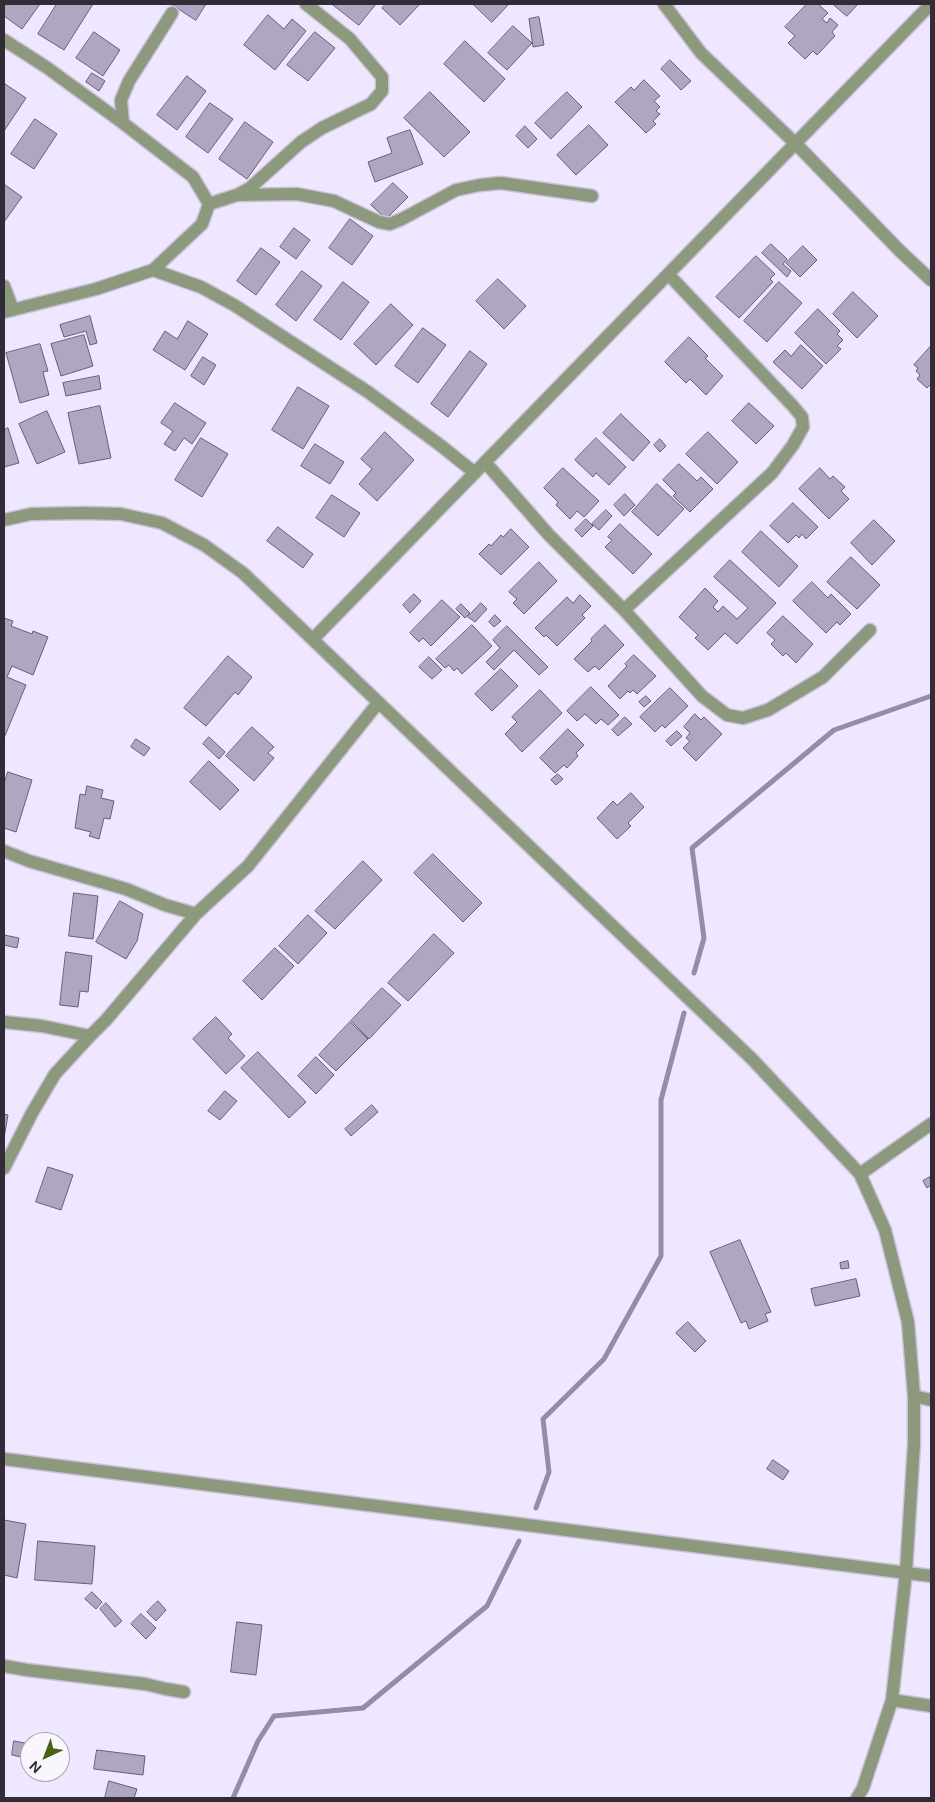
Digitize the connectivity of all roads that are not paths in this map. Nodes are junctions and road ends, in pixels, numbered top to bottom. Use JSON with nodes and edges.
{"nodes":[{"id":1,"x":306,"y":4,"type":"edge"},
{"id":2,"x":664,"y":4,"type":"edge"},
{"id":3,"x":931,"y":4,"type":"edge"},
{"id":4,"x":172,"y":13,"type":"dead end"},
{"id":5,"x":4,"y":40,"type":"edge"},
{"id":6,"x":123,"y":123,"type":"junction"},
{"id":7,"x":796,"y":144,"type":"junction"},
{"id":8,"x":237,"y":195,"type":"junction"},
{"id":9,"x":592,"y":196,"type":"dead end"},
{"id":10,"x":209,"y":204,"type":"junction"},
{"id":11,"x":154,"y":270,"type":"junction"},
{"id":12,"x":669,"y":275,"type":"junction"},
{"id":13,"x":931,"y":280,"type":"edge"},
{"id":14,"x":4,"y":286,"type":"edge"},
{"id":15,"x":8,"y":311,"type":"edge"},
{"id":16,"x":485,"y":462,"type":"junction"},
{"id":17,"x":475,"y":472,"type":"junction"},
{"id":18,"x":4,"y":520,"type":"edge"},
{"id":19,"x":624,"y":610,"type":"junction"},
{"id":20,"x":870,"y":630,"type":"dead end"},
{"id":21,"x":313,"y":639,"type":"junction"},
{"id":22,"x":378,"y":703,"type":"junction"},
{"id":23,"x":4,"y":851,"type":"edge"},
{"id":24,"x":196,"y":914,"type":"junction"},
{"id":25,"x":4,"y":1022,"type":"edge"},
{"id":26,"x":90,"y":1036,"type":"junction"},
{"id":27,"x":931,"y":1124,"type":"edge"},
{"id":28,"x":4,"y":1168,"type":"edge"},
{"id":29,"x":860,"y":1174,"type":"junction"},
{"id":30,"x":914,"y":1396,"type":"junction"},
{"id":31,"x":931,"y":1400,"type":"edge"},
{"id":32,"x":4,"y":1460,"type":"edge"},
{"id":33,"x":906,"y":1572,"type":"junction"},
{"id":34,"x":931,"y":1576,"type":"edge"},
{"id":35,"x":4,"y":1666,"type":"edge"},
{"id":36,"x":184,"y":1692,"type":"dead end"},
{"id":37,"x":892,"y":1700,"type":"junction"},
{"id":38,"x":931,"y":1706,"type":"edge"},
{"id":39,"x":857,"y":1798,"type":"edge"}],
"edges":[{"from":1,"to":8,"type":"street"},
{"from":2,"to":7,"type":"street"},
{"from":3,"to":7,"type":"street"},
{"from":4,"to":6,"type":"street"},
{"from":5,"to":6,"type":"street"},
{"from":6,"to":10,"type":"street"},
{"from":7,"to":12,"type":"street"},
{"from":7,"to":13,"type":"street"},
{"from":8,"to":9,"type":"street"},
{"from":8,"to":10,"type":"street"},
{"from":10,"to":11,"type":"street"},
{"from":11,"to":15,"type":"street"},
{"from":11,"to":17,"type":"street"},
{"from":12,"to":16,"type":"street"},
{"from":12,"to":19,"type":"street"},
{"from":14,"to":15,"type":"street"},
{"from":16,"to":17,"type":"street"},
{"from":16,"to":19,"type":"street"},
{"from":17,"to":21,"type":"street"},
{"from":18,"to":21,"type":"street"},
{"from":19,"to":20,"type":"street"},
{"from":21,"to":22,"type":"street"},
{"from":22,"to":24,"type":"street"},
{"from":22,"to":29,"type":"street"},
{"from":23,"to":24,"type":"street"},
{"from":24,"to":26,"type":"street"},
{"from":25,"to":26,"type":"street"},
{"from":26,"to":28,"type":"street"},
{"from":27,"to":29,"type":"street"},
{"from":29,"to":30,"type":"street"},
{"from":30,"to":31,"type":"street"},
{"from":30,"to":33,"type":"street"},
{"from":32,"to":33,"type":"street"},
{"from":33,"to":34,"type":"street"},
{"from":33,"to":37,"type":"street"},
{"from":35,"to":36,"type":"street"},
{"from":37,"to":38,"type":"street"},
{"from":37,"to":39,"type":"street"}]}
